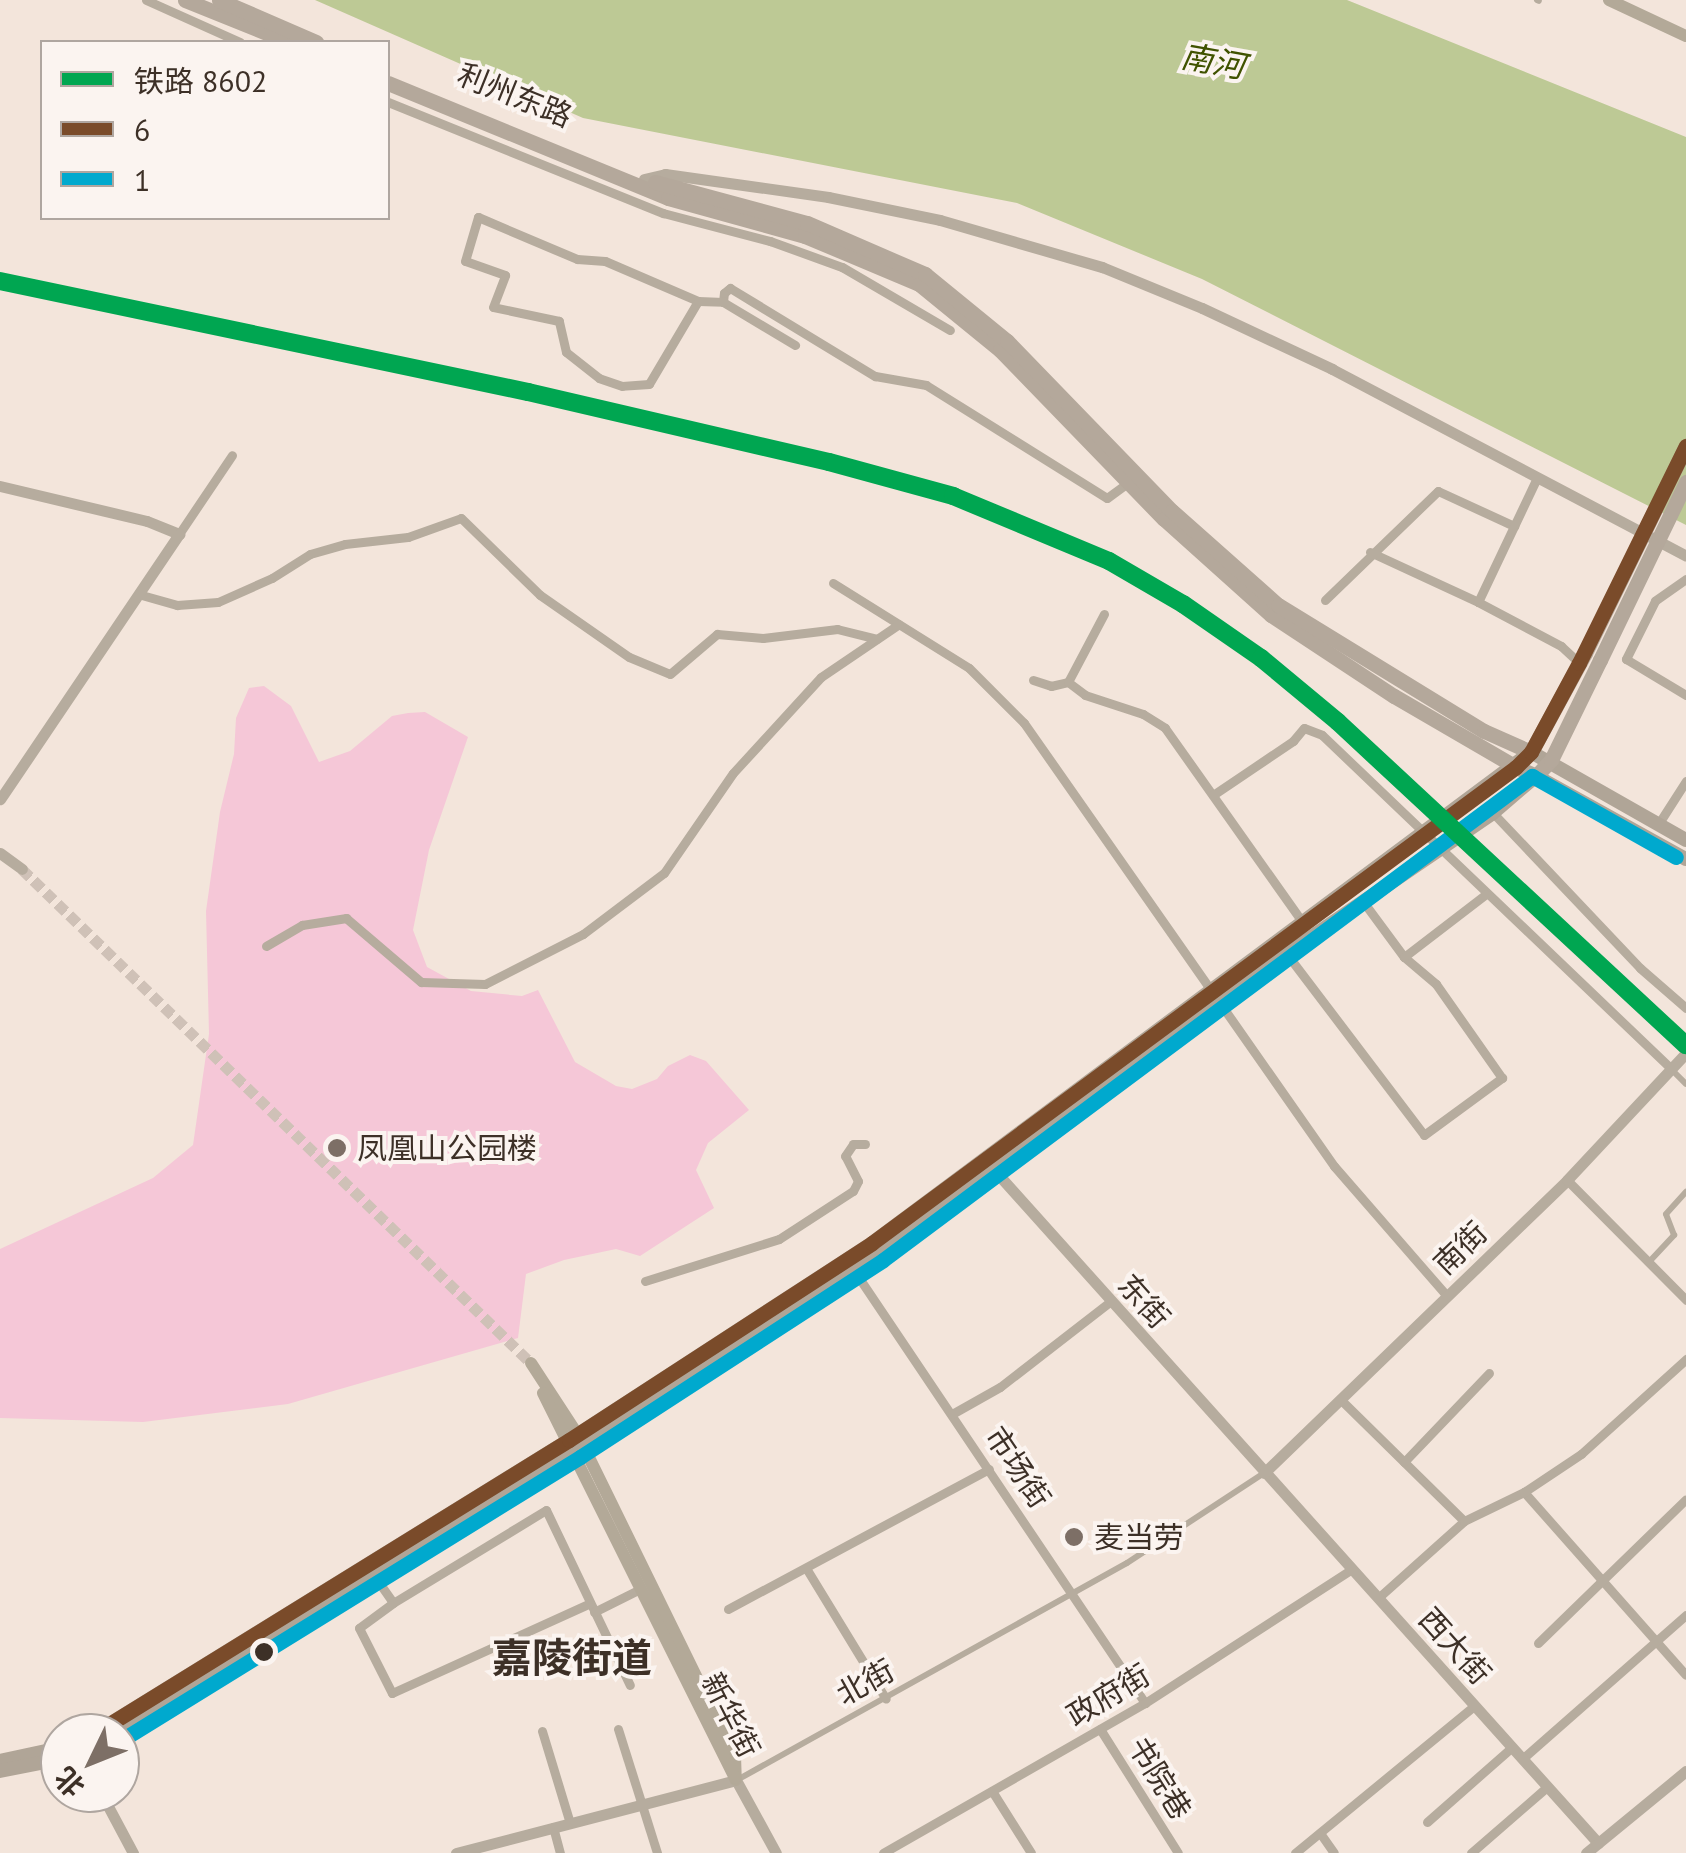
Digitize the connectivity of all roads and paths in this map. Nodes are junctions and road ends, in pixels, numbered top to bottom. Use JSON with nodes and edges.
{"nodes":[{"id":1,"x":146,"y":0,"type":"edge"},
{"id":2,"x":185,"y":0,"type":"edge"},
{"id":3,"x":219,"y":0,"type":"edge"},
{"id":4,"x":1608,"y":0,"type":"edge"},
{"id":5,"x":1686,"y":36,"type":"edge"},
{"id":6,"x":236,"y":40,"type":"edge"},
{"id":7,"x":284,"y":40,"type":"edge"},
{"id":8,"x":311,"y":40,"type":"edge"},
{"id":9,"x":390,"y":73,"type":"edge"},
{"id":10,"x":390,"y":84,"type":"edge"},
{"id":11,"x":390,"y":103,"type":"edge"},
{"id":12,"x":621,"y":173,"type":"junction"},
{"id":13,"x":644,"y":179,"type":"junction"},
{"id":14,"x":716,"y":181,"type":"junction"},
{"id":15,"x":710,"y":198,"type":"junction"},
{"id":16,"x":698,"y":300,"type":"junction"},
{"id":17,"x":723,"y":302,"type":"junction"},
{"id":18,"x":950,"y":330,"type":"dead end"},
{"id":19,"x":795,"y":345,"type":"dead end"},
{"id":20,"x":1686,"y":446,"type":"edge"},
{"id":21,"x":232,"y":455,"type":"dead end"},
{"id":22,"x":1133,"y":478,"type":"junction"},
{"id":23,"x":1537,"y":478,"type":"junction"},
{"id":24,"x":1686,"y":482,"type":"edge"},
{"id":25,"x":0,"y":486,"type":"edge"},
{"id":26,"x":1514,"y":526,"type":"junction"},
{"id":27,"x":179,"y":534,"type":"junction"},
{"id":28,"x":1370,"y":552,"type":"junction"},
{"id":29,"x":1686,"y":556,"type":"edge"},
{"id":30,"x":1686,"y":579,"type":"edge"},
{"id":31,"x":834,"y":582,"type":"dead end"},
{"id":32,"x":138,"y":594,"type":"junction"},
{"id":33,"x":1324,"y":600,"type":"dead end"},
{"id":34,"x":1478,"y":602,"type":"junction"},
{"id":35,"x":1104,"y":614,"type":"dead end"},
{"id":36,"x":899,"y":624,"type":"junction"},
{"id":37,"x":877,"y":639,"type":"junction"},
{"id":38,"x":1588,"y":659,"type":"junction"},
{"id":39,"x":1033,"y":680,"type":"dead end"},
{"id":40,"x":1068,"y":682,"type":"junction"},
{"id":41,"x":1686,"y":694,"type":"edge"},
{"id":42,"x":1532,"y":752,"type":"junction"},
{"id":43,"x":1551,"y":760,"type":"junction"},
{"id":44,"x":1516,"y":767,"type":"junction"},
{"id":45,"x":1536,"y":776,"type":"junction"},
{"id":46,"x":1686,"y":781,"type":"edge"},
{"id":47,"x":1213,"y":795,"type":"junction"},
{"id":48,"x":0,"y":799,"type":"edge"},
{"id":49,"x":1493,"y":813,"type":"junction"},
{"id":50,"x":1659,"y":823,"type":"junction"},
{"id":51,"x":1424,"y":836,"type":"junction"},
{"id":52,"x":1686,"y":840,"type":"edge"},
{"id":53,"x":1437,"y":848,"type":"junction"},
{"id":54,"x":0,"y":854,"type":"edge"},
{"id":55,"x":1686,"y":859,"type":"edge"},
{"id":56,"x":22,"y":869,"type":"tunnel mouth"},
{"id":57,"x":1486,"y":894,"type":"junction"},
{"id":58,"x":1362,"y":900,"type":"junction"},
{"id":59,"x":1304,"y":924,"type":"junction"},
{"id":60,"x":266,"y":946,"type":"dead end"},
{"id":61,"x":1286,"y":953,"type":"junction"},
{"id":62,"x":1404,"y":957,"type":"junction"},
{"id":63,"x":1213,"y":998,"type":"junction"},
{"id":64,"x":1686,"y":1008,"type":"edge"},
{"id":65,"x":1686,"y":1054,"type":"edge"},
{"id":66,"x":1670,"y":1068,"type":"junction"},
{"id":67,"x":1686,"y":1084,"type":"edge"},
{"id":68,"x":864,"y":1144,"type":"dead end"},
{"id":69,"x":991,"y":1166,"type":"junction"},
{"id":70,"x":1568,"y":1180,"type":"junction"},
{"id":71,"x":1686,"y":1192,"type":"edge"},
{"id":72,"x":1649,"y":1262,"type":"junction"},
{"id":73,"x":850,"y":1264,"type":"junction"},
{"id":74,"x":645,"y":1281,"type":"dead end"},
{"id":75,"x":1447,"y":1296,"type":"junction"},
{"id":76,"x":1686,"y":1300,"type":"edge"},
{"id":77,"x":1111,"y":1301,"type":"junction"},
{"id":78,"x":1686,"y":1359,"type":"edge"},
{"id":79,"x":1489,"y":1373,"type":"dead end"},
{"id":80,"x":1340,"y":1399,"type":"junction"},
{"id":81,"x":952,"y":1414,"type":"junction"},
{"id":82,"x":575,"y":1443,"type":"junction"},
{"id":83,"x":1404,"y":1462,"type":"junction"},
{"id":84,"x":989,"y":1469,"type":"junction"},
{"id":85,"x":1264,"y":1473,"type":"junction"},
{"id":86,"x":1524,"y":1492,"type":"junction"},
{"id":87,"x":1686,"y":1499,"type":"edge"},
{"id":88,"x":1464,"y":1521,"type":"junction"},
{"id":89,"x":806,"y":1568,"type":"junction"},
{"id":90,"x":1352,"y":1569,"type":"junction"},
{"id":91,"x":372,"y":1574,"type":"junction"},
{"id":92,"x":1602,"y":1580,"type":"junction"},
{"id":93,"x":640,"y":1588,"type":"junction"},
{"id":94,"x":1074,"y":1593,"type":"junction"},
{"id":95,"x":1378,"y":1598,"type":"junction"},
{"id":96,"x":394,"y":1603,"type":"junction"},
{"id":97,"x":592,"y":1608,"type":"junction"},
{"id":98,"x":728,"y":1609,"type":"dead end"},
{"id":99,"x":1686,"y":1615,"type":"edge"},
{"id":100,"x":1656,"y":1641,"type":"junction"},
{"id":101,"x":1538,"y":1643,"type":"dead end"},
{"id":102,"x":1686,"y":1675,"type":"edge"},
{"id":103,"x":630,"y":1685,"type":"dead end"},
{"id":104,"x":886,"y":1699,"type":"junction"},
{"id":105,"x":1145,"y":1703,"type":"junction"},
{"id":106,"x":1474,"y":1706,"type":"junction"},
{"id":107,"x":128,"y":1713,"type":"edge"},
{"id":108,"x":140,"y":1718,"type":"edge"},
{"id":109,"x":618,"y":1729,"type":"dead end"},
{"id":110,"x":1100,"y":1729,"type":"junction"},
{"id":111,"x":542,"y":1731,"type":"dead end"},
{"id":112,"x":1512,"y":1748,"type":"junction"},
{"id":113,"x":40,"y":1752,"type":"edge"},
{"id":114,"x":1522,"y":1759,"type":"junction"},
{"id":115,"x":0,"y":1760,"type":"edge"},
{"id":116,"x":40,"y":1762,"type":"edge"},
{"id":117,"x":0,"y":1771,"type":"edge"},
{"id":118,"x":1686,"y":1771,"type":"edge"},
{"id":119,"x":736,"y":1780,"type":"junction"},
{"id":120,"x":1547,"y":1786,"type":"junction"},
{"id":121,"x":992,"y":1791,"type":"junction"},
{"id":122,"x":644,"y":1803,"type":"junction"},
{"id":123,"x":112,"y":1813,"type":"edge"},
{"id":124,"x":1427,"y":1822,"type":"dead end"},
{"id":125,"x":570,"y":1823,"type":"junction"},
{"id":126,"x":553,"y":1827,"type":"junction"},
{"id":127,"x":1320,"y":1834,"type":"junction"},
{"id":128,"x":1603,"y":1848,"type":"edge"},
{"id":129,"x":133,"y":1853,"type":"edge"},
{"id":130,"x":456,"y":1853,"type":"edge"},
{"id":131,"x":560,"y":1853,"type":"edge"},
{"id":132,"x":657,"y":1853,"type":"edge"},
{"id":133,"x":776,"y":1853,"type":"edge"},
{"id":134,"x":883,"y":1853,"type":"edge"},
{"id":135,"x":1031,"y":1853,"type":"edge"},
{"id":136,"x":1178,"y":1853,"type":"edge"},
{"id":137,"x":1295,"y":1853,"type":"edge"},
{"id":138,"x":1334,"y":1853,"type":"edge"},
{"id":139,"x":1471,"y":1853,"type":"edge"},
{"id":140,"x":1586,"y":1853,"type":"edge"}],
"edges":[{"from":1,"to":6,"type":"street"},
{"from":2,"to":7,"type":"highway"},
{"from":3,"to":8,"type":"highway"},
{"from":4,"to":5,"type":"main road"},
{"from":9,"to":12,"type":"highway","name":"利州东路"},
{"from":10,"to":12,"type":"highway","name":"利州东路"},
{"from":11,"to":18,"type":"street"},
{"from":12,"to":13,"type":"highway"},
{"from":12,"to":22,"type":"highway"},
{"from":13,"to":14,"type":"street"},
{"from":13,"to":15,"type":"highway"},
{"from":14,"to":15,"type":"street"},
{"from":14,"to":23,"type":"street"},
{"from":15,"to":22,"type":"highway"},
{"from":16,"to":16,"type":"street"},
{"from":16,"to":17,"type":"street"},
{"from":17,"to":19,"type":"street"},
{"from":17,"to":22,"type":"street"},
{"from":20,"to":38,"type":"highway","bridge":true},
{"from":21,"to":27,"type":"street"},
{"from":22,"to":42,"type":"highway"},
{"from":22,"to":44,"type":"highway"},
{"from":23,"to":26,"type":"street"},
{"from":23,"to":29,"type":"street"},
{"from":24,"to":38,"type":"highway","bridge":true},
{"from":25,"to":27,"type":"street"},
{"from":26,"to":28,"type":"street"},
{"from":26,"to":34,"type":"street"},
{"from":27,"to":32,"type":"street"},
{"from":28,"to":33,"type":"street"},
{"from":28,"to":34,"type":"street"},
{"from":30,"to":41,"type":"street"},
{"from":31,"to":36,"type":"street"},
{"from":32,"to":37,"type":"street"},
{"from":32,"to":48,"type":"street"},
{"from":34,"to":38,"type":"street"},
{"from":35,"to":40,"type":"street"},
{"from":36,"to":37,"type":"street"},
{"from":36,"to":63,"type":"street"},
{"from":37,"to":60,"type":"street"},
{"from":38,"to":42,"type":"highway"},
{"from":38,"to":43,"type":"highway"},
{"from":39,"to":40,"type":"street"},
{"from":40,"to":47,"type":"street"},
{"from":42,"to":43,"type":"main road"},
{"from":42,"to":44,"type":"main road"},
{"from":43,"to":45,"type":"highway"},
{"from":43,"to":50,"type":"main road"},
{"from":44,"to":45,"type":"highway"},
{"from":44,"to":51,"type":"main road"},
{"from":45,"to":49,"type":"main road"},
{"from":45,"to":55,"type":"main road"},
{"from":46,"to":50,"type":"street"},
{"from":47,"to":51,"type":"street"},
{"from":47,"to":59,"type":"street"},
{"from":49,"to":53,"type":"main road"},
{"from":49,"to":64,"type":"street"},
{"from":50,"to":52,"type":"main road"},
{"from":51,"to":53,"type":"street"},
{"from":51,"to":59,"type":"main road"},
{"from":53,"to":57,"type":"street"},
{"from":53,"to":58,"type":"main road"},
{"from":54,"to":56,"type":"street"},
{"from":57,"to":62,"type":"street"},
{"from":57,"to":66,"type":"street"},
{"from":58,"to":61,"type":"main road"},
{"from":58,"to":62,"type":"street"},
{"from":59,"to":63,"type":"main road"},
{"from":61,"to":62,"type":"street"},
{"from":61,"to":63,"type":"main road"},
{"from":63,"to":69,"type":"main road"},
{"from":63,"to":75,"type":"street"},
{"from":65,"to":66,"type":"street","name":"南街"},
{"from":66,"to":67,"type":"street"},
{"from":66,"to":70,"type":"street","name":"南街"},
{"from":68,"to":74,"type":"street"},
{"from":69,"to":73,"type":"main road"},
{"from":69,"to":77,"type":"street","name":"东街"},
{"from":70,"to":72,"type":"street"},
{"from":70,"to":75,"type":"street","name":"南街"},
{"from":71,"to":72,"type":"street"},
{"from":72,"to":76,"type":"street"},
{"from":73,"to":81,"type":"street","name":"市场街"},
{"from":73,"to":82,"type":"main road"},
{"from":75,"to":80,"type":"street","name":"南街"},
{"from":77,"to":81,"type":"street"},
{"from":77,"to":85,"type":"street","name":"东街"},
{"from":78,"to":86,"type":"street"},
{"from":79,"to":83,"type":"street"},
{"from":80,"to":83,"type":"street"},
{"from":80,"to":85,"type":"street","name":"南街"},
{"from":81,"to":84,"type":"street","name":"市场街"},
{"from":82,"to":82,"type":"main road","name":"新华街"},
{"from":82,"to":91,"type":"main road"},
{"from":82,"to":93,"type":"main road","name":"新华街"},
{"from":82,"to":107,"type":"main road"},
{"from":82,"to":119,"type":"main road","name":"新华街"},
{"from":83,"to":88,"type":"street"},
{"from":84,"to":89,"type":"street"},
{"from":84,"to":94,"type":"street","name":"市场街"},
{"from":85,"to":90,"type":"street","name":"西大街"},
{"from":85,"to":94,"type":"street","name":"北街"},
{"from":86,"to":88,"type":"street"},
{"from":86,"to":92,"type":"street"},
{"from":87,"to":92,"type":"street"},
{"from":88,"to":95,"type":"street"},
{"from":89,"to":98,"type":"street"},
{"from":89,"to":104,"type":"street"},
{"from":90,"to":95,"type":"street","name":"西大街"},
{"from":90,"to":105,"type":"street","name":"政府街"},
{"from":91,"to":96,"type":"street"},
{"from":91,"to":108,"type":"main road"},
{"from":92,"to":100,"type":"street"},
{"from":92,"to":101,"type":"street"},
{"from":93,"to":97,"type":"street"},
{"from":93,"to":119,"type":"main road","name":"新华街"},
{"from":94,"to":104,"type":"street","name":"北街"},
{"from":94,"to":105,"type":"street","name":"市场街"},
{"from":95,"to":106,"type":"street","name":"西大街"},
{"from":96,"to":97,"type":"street"},
{"from":96,"to":97,"type":"street"},
{"from":97,"to":103,"type":"street"},
{"from":99,"to":100,"type":"street"},
{"from":100,"to":102,"type":"street"},
{"from":100,"to":114,"type":"street"},
{"from":104,"to":119,"type":"street","name":"北街"},
{"from":105,"to":110,"type":"street","name":"政府街"},
{"from":106,"to":112,"type":"street","name":"西大街"},
{"from":106,"to":127,"type":"street"},
{"from":109,"to":122,"type":"street"},
{"from":110,"to":121,"type":"street","name":"政府街"},
{"from":110,"to":136,"type":"street","name":"书院巷"},
{"from":111,"to":125,"type":"street"},
{"from":112,"to":114,"type":"street","name":"西大街"},
{"from":112,"to":124,"type":"street"},
{"from":113,"to":115,"type":"main road"},
{"from":114,"to":120,"type":"street","name":"西大街"},
{"from":116,"to":117,"type":"main road"},
{"from":118,"to":128,"type":"street"},
{"from":119,"to":122,"type":"street","name":"北街"},
{"from":119,"to":133,"type":"street"},
{"from":120,"to":128,"type":"street","name":"西大街"},
{"from":120,"to":139,"type":"street"},
{"from":121,"to":134,"type":"street","name":"政府街"},
{"from":121,"to":135,"type":"street"},
{"from":122,"to":125,"type":"street","name":"北街"},
{"from":122,"to":132,"type":"street"},
{"from":123,"to":129,"type":"street"},
{"from":125,"to":126,"type":"street","name":"北街"},
{"from":126,"to":130,"type":"street","name":"北街"},
{"from":126,"to":131,"type":"street"},
{"from":127,"to":137,"type":"street"},
{"from":127,"to":138,"type":"street"},
{"from":128,"to":140,"type":"street"}]}
